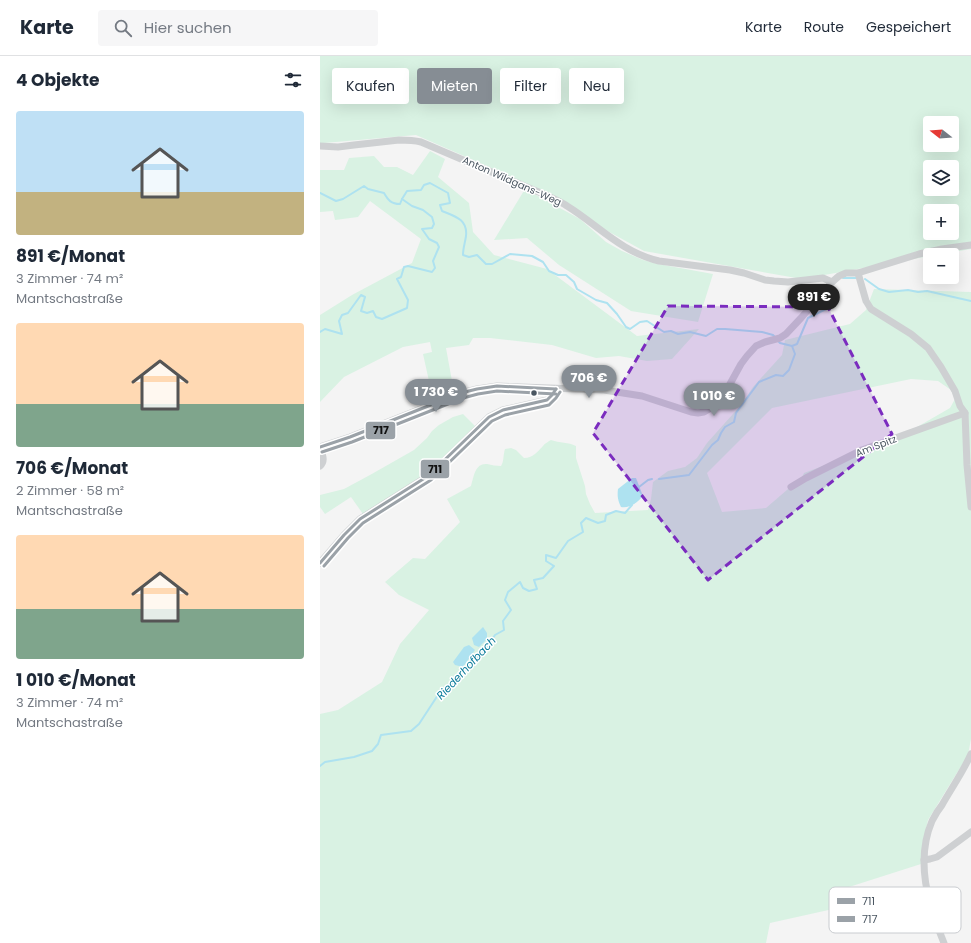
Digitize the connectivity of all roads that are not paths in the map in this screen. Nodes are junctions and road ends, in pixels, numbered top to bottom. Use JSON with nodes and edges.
{"nodes":[{"id":1,"x":320,"y":146,"type":"edge"},
{"id":2,"x":971,"y":245,"type":"edge"},
{"id":3,"x":858,"y":273,"type":"junction"},
{"id":4,"x":832,"y":282,"type":"junction"},
{"id":5,"x":556,"y":389,"type":"junction"},
{"id":6,"x":968,"y":414,"type":"edge"},
{"id":7,"x":320,"y":447,"type":"edge"},
{"id":8,"x":320,"y":466,"type":"edge"},
{"id":9,"x":791,"y":487,"type":"dead end"},
{"id":10,"x":971,"y":507,"type":"edge"},
{"id":11,"x":320,"y":563,"type":"edge"},
{"id":12,"x":971,"y":754,"type":"edge"},
{"id":13,"x":971,"y":832,"type":"edge"},
{"id":14,"x":924,"y":860,"type":"junction"},
{"id":15,"x":926,"y":887,"type":"edge"},
{"id":16,"x":940,"y":933,"type":"edge"},
{"id":17,"x":944,"y":943,"type":"edge"}],
"edges":[{"from":1,"to":4,"type":"street","name":"Anton Wildgans-Weg"},
{"from":2,"to":3,"type":"street"},
{"from":3,"to":4,"type":"street"},
{"from":3,"to":6,"type":"street"},
{"from":4,"to":5,"type":"street"},
{"from":5,"to":7,"type":"street"},
{"from":5,"to":11,"type":"street"},
{"from":6,"to":9,"type":"street","name":"Am Spitz"},
{"from":6,"to":10,"type":"street"},
{"from":7,"to":8,"type":"street"},
{"from":12,"to":14,"type":"street"},
{"from":13,"to":14,"type":"street"},
{"from":14,"to":15,"type":"street"},
{"from":16,"to":17,"type":"street"}]}
